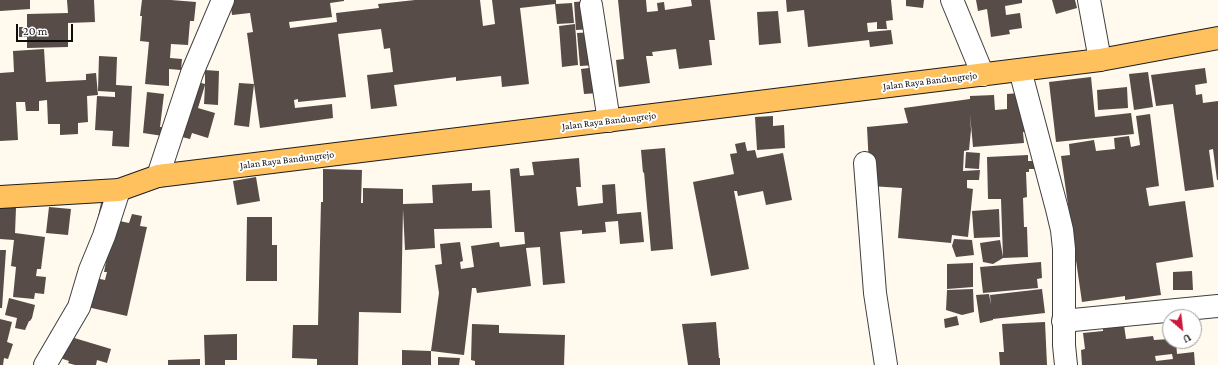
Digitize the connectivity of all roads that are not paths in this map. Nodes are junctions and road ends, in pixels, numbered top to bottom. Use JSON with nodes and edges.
{"nodes":[{"id":1,"x":223,"y":0,"type":"edge"},
{"id":2,"x":952,"y":0,"type":"edge"},
{"id":3,"x":1090,"y":0,"type":"edge"},
{"id":4,"x":591,"y":5,"type":"dead end"},
{"id":5,"x":1218,"y":38,"type":"edge"},
{"id":6,"x":1100,"y":60,"type":"junction"},
{"id":7,"x":1020,"y":70,"type":"junction"},
{"id":8,"x":983,"y":75,"type":"junction"},
{"id":9,"x":609,"y":121,"type":"junction"},
{"id":10,"x":866,"y":163,"type":"dead end"},
{"id":11,"x":158,"y":176,"type":"junction"},
{"id":12,"x":119,"y":190,"type":"junction"},
{"id":13,"x":0,"y":197,"type":"edge"},
{"id":14,"x":1218,"y":306,"type":"edge"},
{"id":15,"x":1063,"y":321,"type":"junction"},
{"id":16,"x":45,"y":365,"type":"edge"},
{"id":17,"x":886,"y":365,"type":"edge"},
{"id":18,"x":1066,"y":365,"type":"edge"}],
"edges":[{"from":1,"to":11,"type":"street"},
{"from":2,"to":8,"type":"street"},
{"from":3,"to":6,"type":"street"},
{"from":4,"to":9,"type":"street"},
{"from":5,"to":6,"type":"main road","name":"Jalan Raya Bandungrejo"},
{"from":6,"to":7,"type":"main road","name":"Jalan Raya Bandungrejo"},
{"from":7,"to":8,"type":"main road","name":"Jalan Raya Bandungrejo"},
{"from":7,"to":15,"type":"street"},
{"from":8,"to":9,"type":"main road","name":"Jalan Raya Bandungrejo"},
{"from":9,"to":11,"type":"main road","name":"Jalan Raya Bandungrejo"},
{"from":10,"to":17,"type":"street"},
{"from":11,"to":12,"type":"main road","name":"Jalan Raya Bandungrejo"},
{"from":12,"to":13,"type":"main road","name":"Jalan Raya Bandungrejo"},
{"from":12,"to":16,"type":"street"},
{"from":14,"to":15,"type":"street"},
{"from":15,"to":18,"type":"street"}]}
